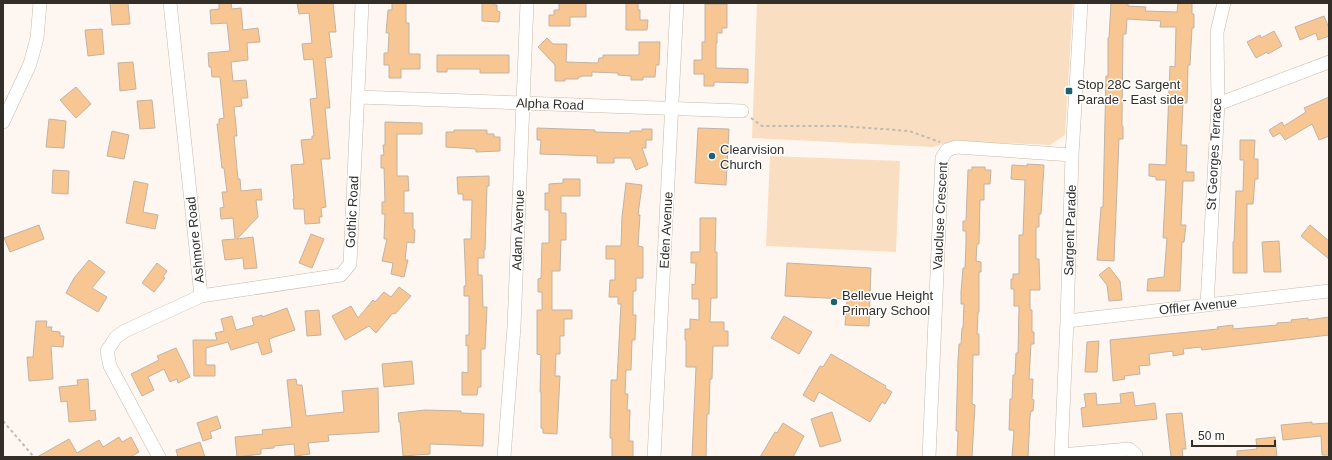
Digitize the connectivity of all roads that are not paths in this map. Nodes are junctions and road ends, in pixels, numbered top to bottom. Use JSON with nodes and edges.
{"nodes":[{"id":1,"x":40,"y":3,"type":"edge"},
{"id":2,"x":170,"y":3,"type":"edge"},
{"id":3,"x":362,"y":3,"type":"edge"},
{"id":4,"x":527,"y":3,"type":"edge"},
{"id":5,"x":677,"y":3,"type":"edge"},
{"id":6,"x":1081,"y":3,"type":"edge"},
{"id":7,"x":1224,"y":3,"type":"edge"},
{"id":8,"x":1329,"y":62,"type":"edge"},
{"id":9,"x":358,"y":97,"type":"junction"},
{"id":10,"x":523,"y":103,"type":"junction"},
{"id":11,"x":1218,"y":104,"type":"junction"},
{"id":12,"x":672,"y":109,"type":"junction"},
{"id":13,"x":742,"y":111,"type":"road end"},
{"id":14,"x":3,"y":122,"type":"edge"},
{"id":15,"x":1072,"y":155,"type":"junction"},
{"id":16,"x":1329,"y":291,"type":"edge"},
{"id":17,"x":201,"y":296,"type":"junction"},
{"id":18,"x":1206,"y":305,"type":"junction"},
{"id":19,"x":1067,"y":321,"type":"junction"},
{"id":20,"x":1061,"y":456,"type":"edge"},
{"id":21,"x":159,"y":457,"type":"edge"},
{"id":22,"x":504,"y":457,"type":"edge"},
{"id":23,"x":654,"y":457,"type":"edge"},
{"id":24,"x":929,"y":457,"type":"edge"},
{"id":25,"x":1136,"y":457,"type":"edge"}],
"edges":[{"from":1,"to":14,"type":"street"},
{"from":2,"to":17,"type":"street","name":"Ashmore Road"},
{"from":3,"to":9,"type":"street","name":"Gothic Road"},
{"from":4,"to":10,"type":"street","name":"Adam Avenue"},
{"from":5,"to":12,"type":"street","name":"Eden Avenue"},
{"from":6,"to":15,"type":"street","name":"Sargent Parade"},
{"from":7,"to":11,"type":"street","name":"St Georges Terrace"},
{"from":8,"to":11,"type":"street"},
{"from":9,"to":10,"type":"street","name":"Alpha Road"},
{"from":9,"to":17,"type":"street","name":"Gothic Road"},
{"from":10,"to":12,"type":"street","name":"Alpha Road"},
{"from":10,"to":22,"type":"street","name":"Adam Avenue"},
{"from":11,"to":18,"type":"street","name":"St Georges Terrace"},
{"from":12,"to":13,"type":"street","name":"Alpha Road"},
{"from":12,"to":23,"type":"street","name":"Eden Avenue"},
{"from":15,"to":19,"type":"street","name":"Sargent Parade"},
{"from":15,"to":24,"type":"street","name":"Vaucluse Crescent"},
{"from":16,"to":18,"type":"street","name":"Offler Avenue"},
{"from":17,"to":21,"type":"street","name":"Ashmore Road"},
{"from":18,"to":19,"type":"street","name":"Offler Avenue"},
{"from":19,"to":20,"type":"street","name":"Sargent Parade"},
{"from":20,"to":25,"type":"street"}]}
